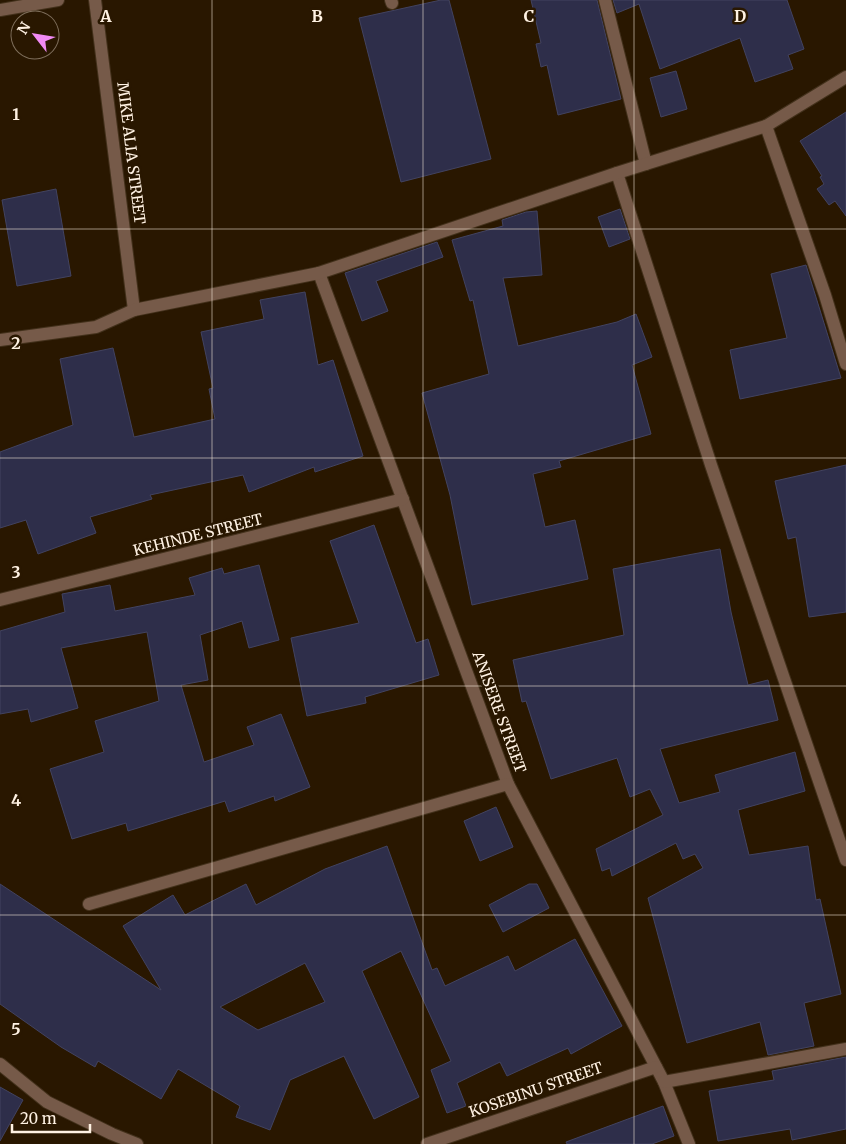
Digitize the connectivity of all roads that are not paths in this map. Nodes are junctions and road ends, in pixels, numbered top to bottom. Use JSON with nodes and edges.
{"nodes":[{"id":1,"x":58,"y":0,"type":"edge"},
{"id":2,"x":95,"y":0,"type":"edge"},
{"id":3,"x":605,"y":0,"type":"edge"},
{"id":4,"x":0,"y":10,"type":"edge"},
{"id":5,"x":846,"y":77,"type":"edge"},
{"id":6,"x":766,"y":126,"type":"junction"},
{"id":7,"x":646,"y":164,"type":"junction"},
{"id":8,"x":617,"y":173,"type":"junction"},
{"id":9,"x":319,"y":273,"type":"junction"},
{"id":10,"x":134,"y":310,"type":"junction"},
{"id":11,"x":0,"y":340,"type":"edge"},
{"id":12,"x":846,"y":364,"type":"edge"},
{"id":13,"x":403,"y":499,"type":"junction"},
{"id":14,"x":0,"y":600,"type":"edge"},
{"id":15,"x":508,"y":784,"type":"junction"},
{"id":16,"x":846,"y":860,"type":"edge"},
{"id":17,"x":89,"y":904,"type":"dead end"},
{"id":18,"x":846,"y":1049,"type":"edge"},
{"id":19,"x":0,"y":1064,"type":"edge"},
{"id":20,"x":656,"y":1067,"type":"junction"},
{"id":21,"x":664,"y":1082,"type":"junction"},
{"id":22,"x":137,"y":1144,"type":"edge"},
{"id":23,"x":427,"y":1144,"type":"edge"},
{"id":24,"x":689,"y":1144,"type":"edge"}],
"edges":[{"from":1,"to":4,"type":"street"},
{"from":2,"to":10,"type":"street","name":"MIKE ALIA STREET"},
{"from":3,"to":7,"type":"street"},
{"from":5,"to":6,"type":"street"},
{"from":6,"to":7,"type":"street"},
{"from":6,"to":12,"type":"street"},
{"from":7,"to":8,"type":"street"},
{"from":8,"to":9,"type":"street"},
{"from":8,"to":16,"type":"street"},
{"from":9,"to":10,"type":"street"},
{"from":9,"to":13,"type":"street","name":"ANISERE STREET"},
{"from":10,"to":11,"type":"street"},
{"from":13,"to":14,"type":"street","name":"KEHINDE STREET"},
{"from":13,"to":15,"type":"street","name":"ANISERE STREET"},
{"from":15,"to":17,"type":"street"},
{"from":15,"to":20,"type":"street","name":"ANISERE STREET"},
{"from":18,"to":21,"type":"street"},
{"from":19,"to":22,"type":"street"},
{"from":20,"to":21,"type":"street","name":"ANISERE STREET"},
{"from":20,"to":23,"type":"street","name":"KOSEBINU STREET"},
{"from":21,"to":24,"type":"street","name":"ANISERE STREET"}]}
